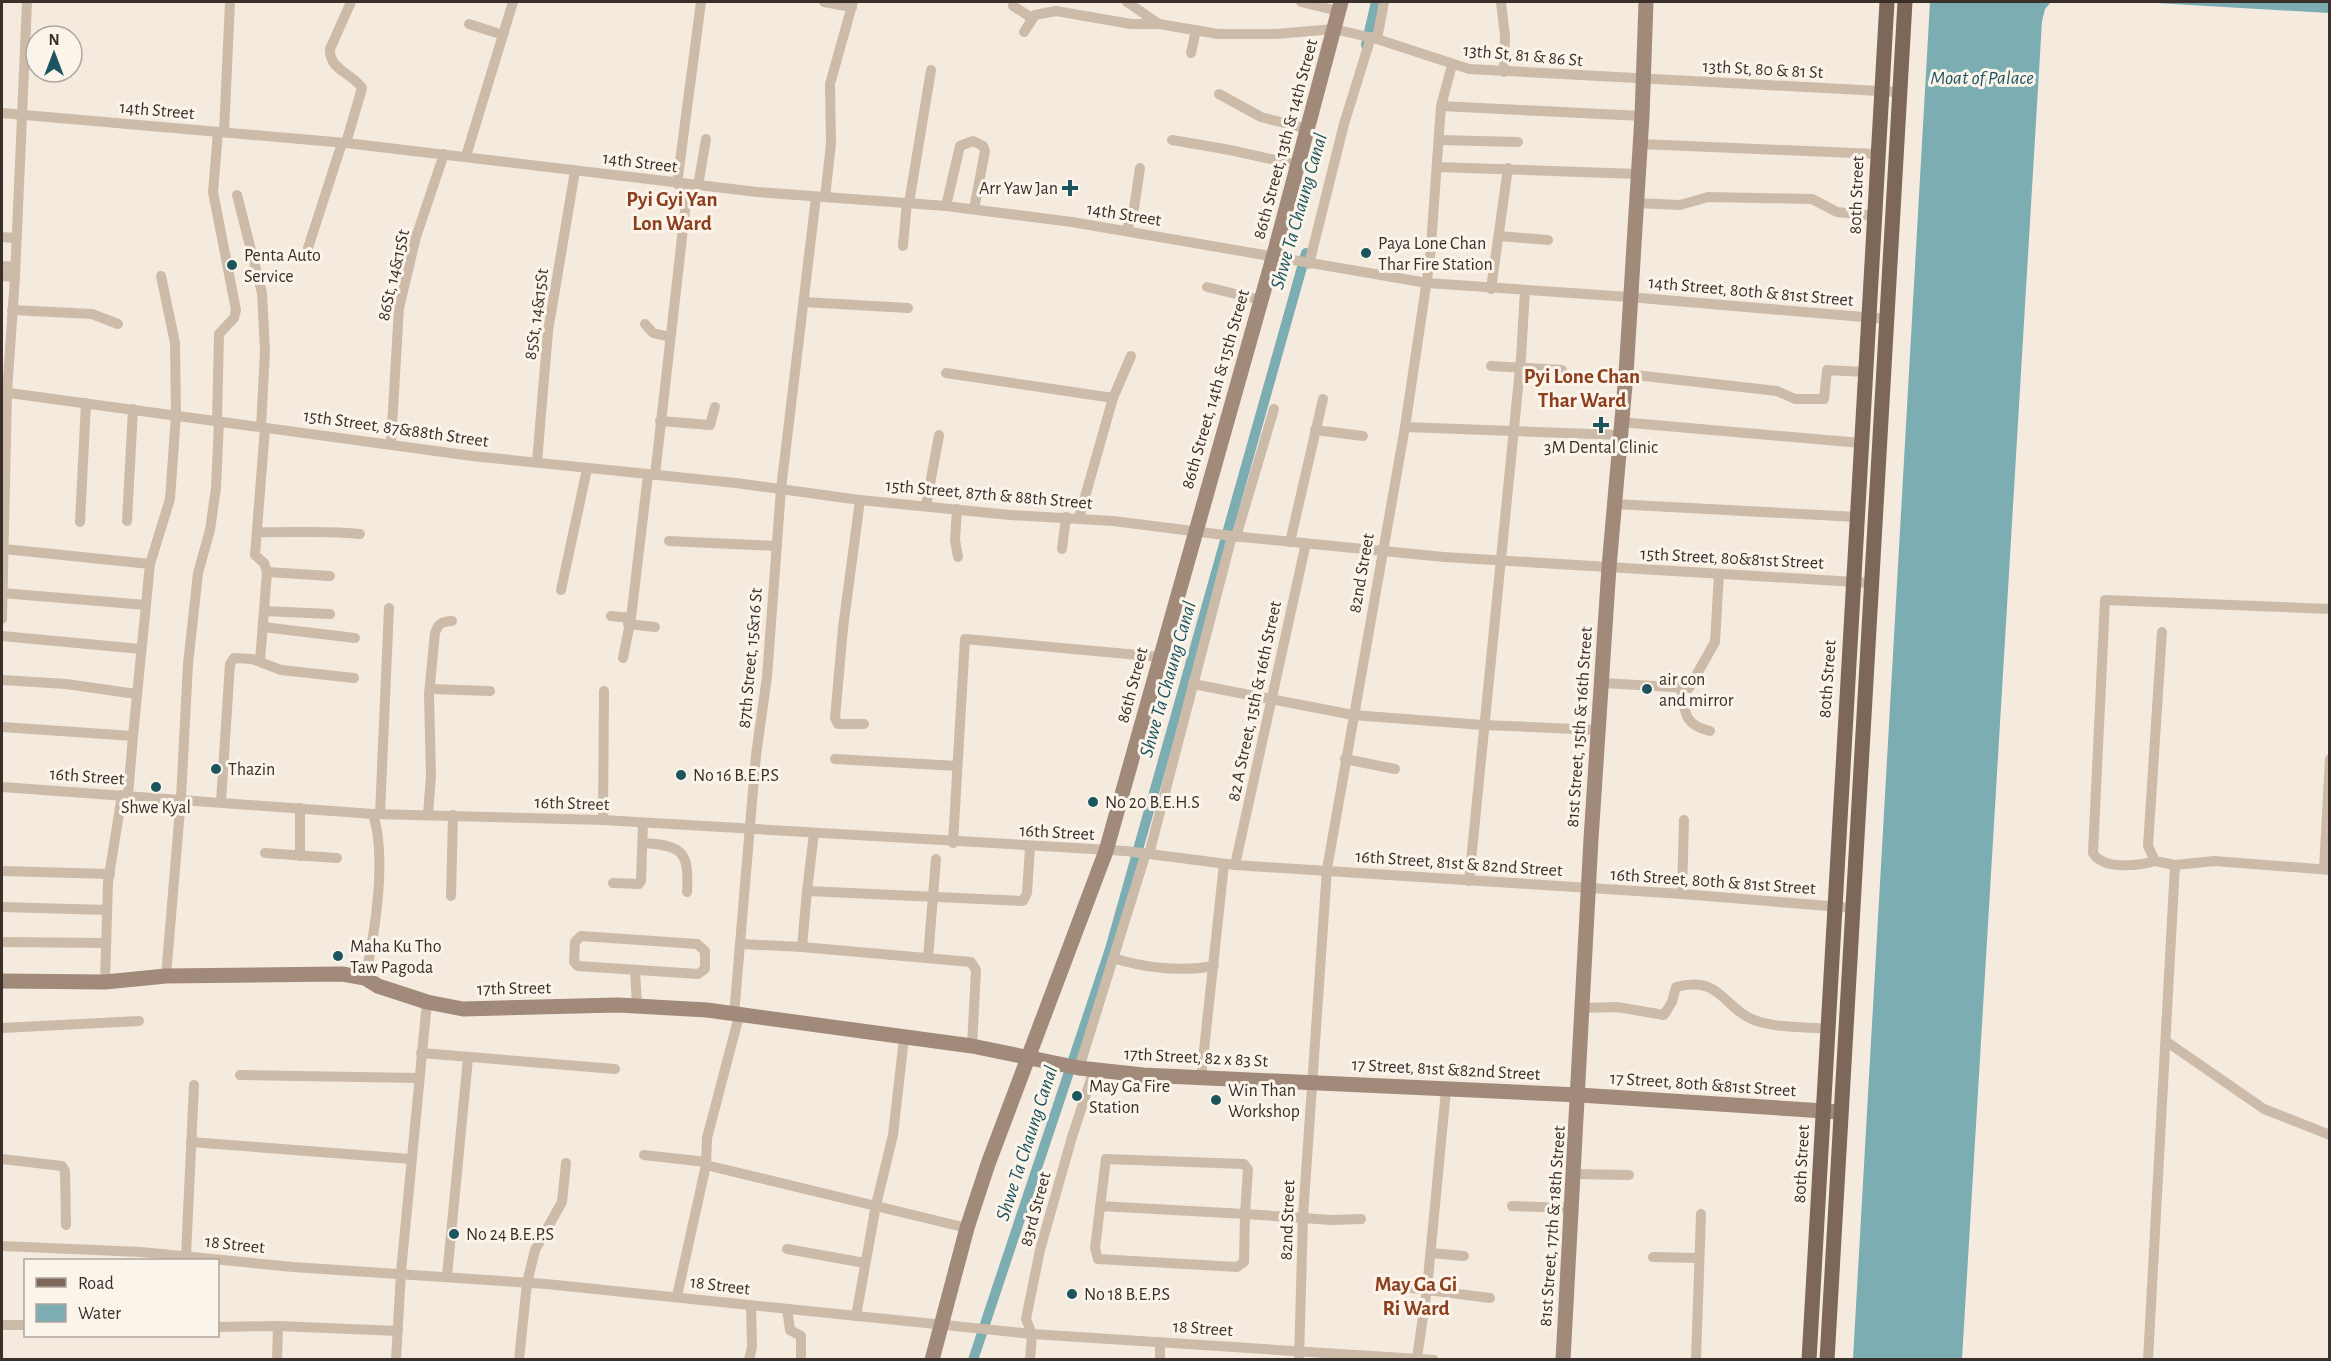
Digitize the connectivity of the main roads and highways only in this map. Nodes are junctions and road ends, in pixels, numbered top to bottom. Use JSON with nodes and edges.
{"nodes":[{"id":1,"x":1887,"y":2,"type":"edge"},
{"id":2,"x":1905,"y":2,"type":"edge"},
{"id":3,"x":1809,"y":1359,"type":"edge"},
{"id":4,"x":1827,"y":1359,"type":"edge"}],
"edges":[{"from":1,"to":3,"type":"main road","name":"80th Street"},
{"from":2,"to":4,"type":"main road","name":"80th Street"}]}
